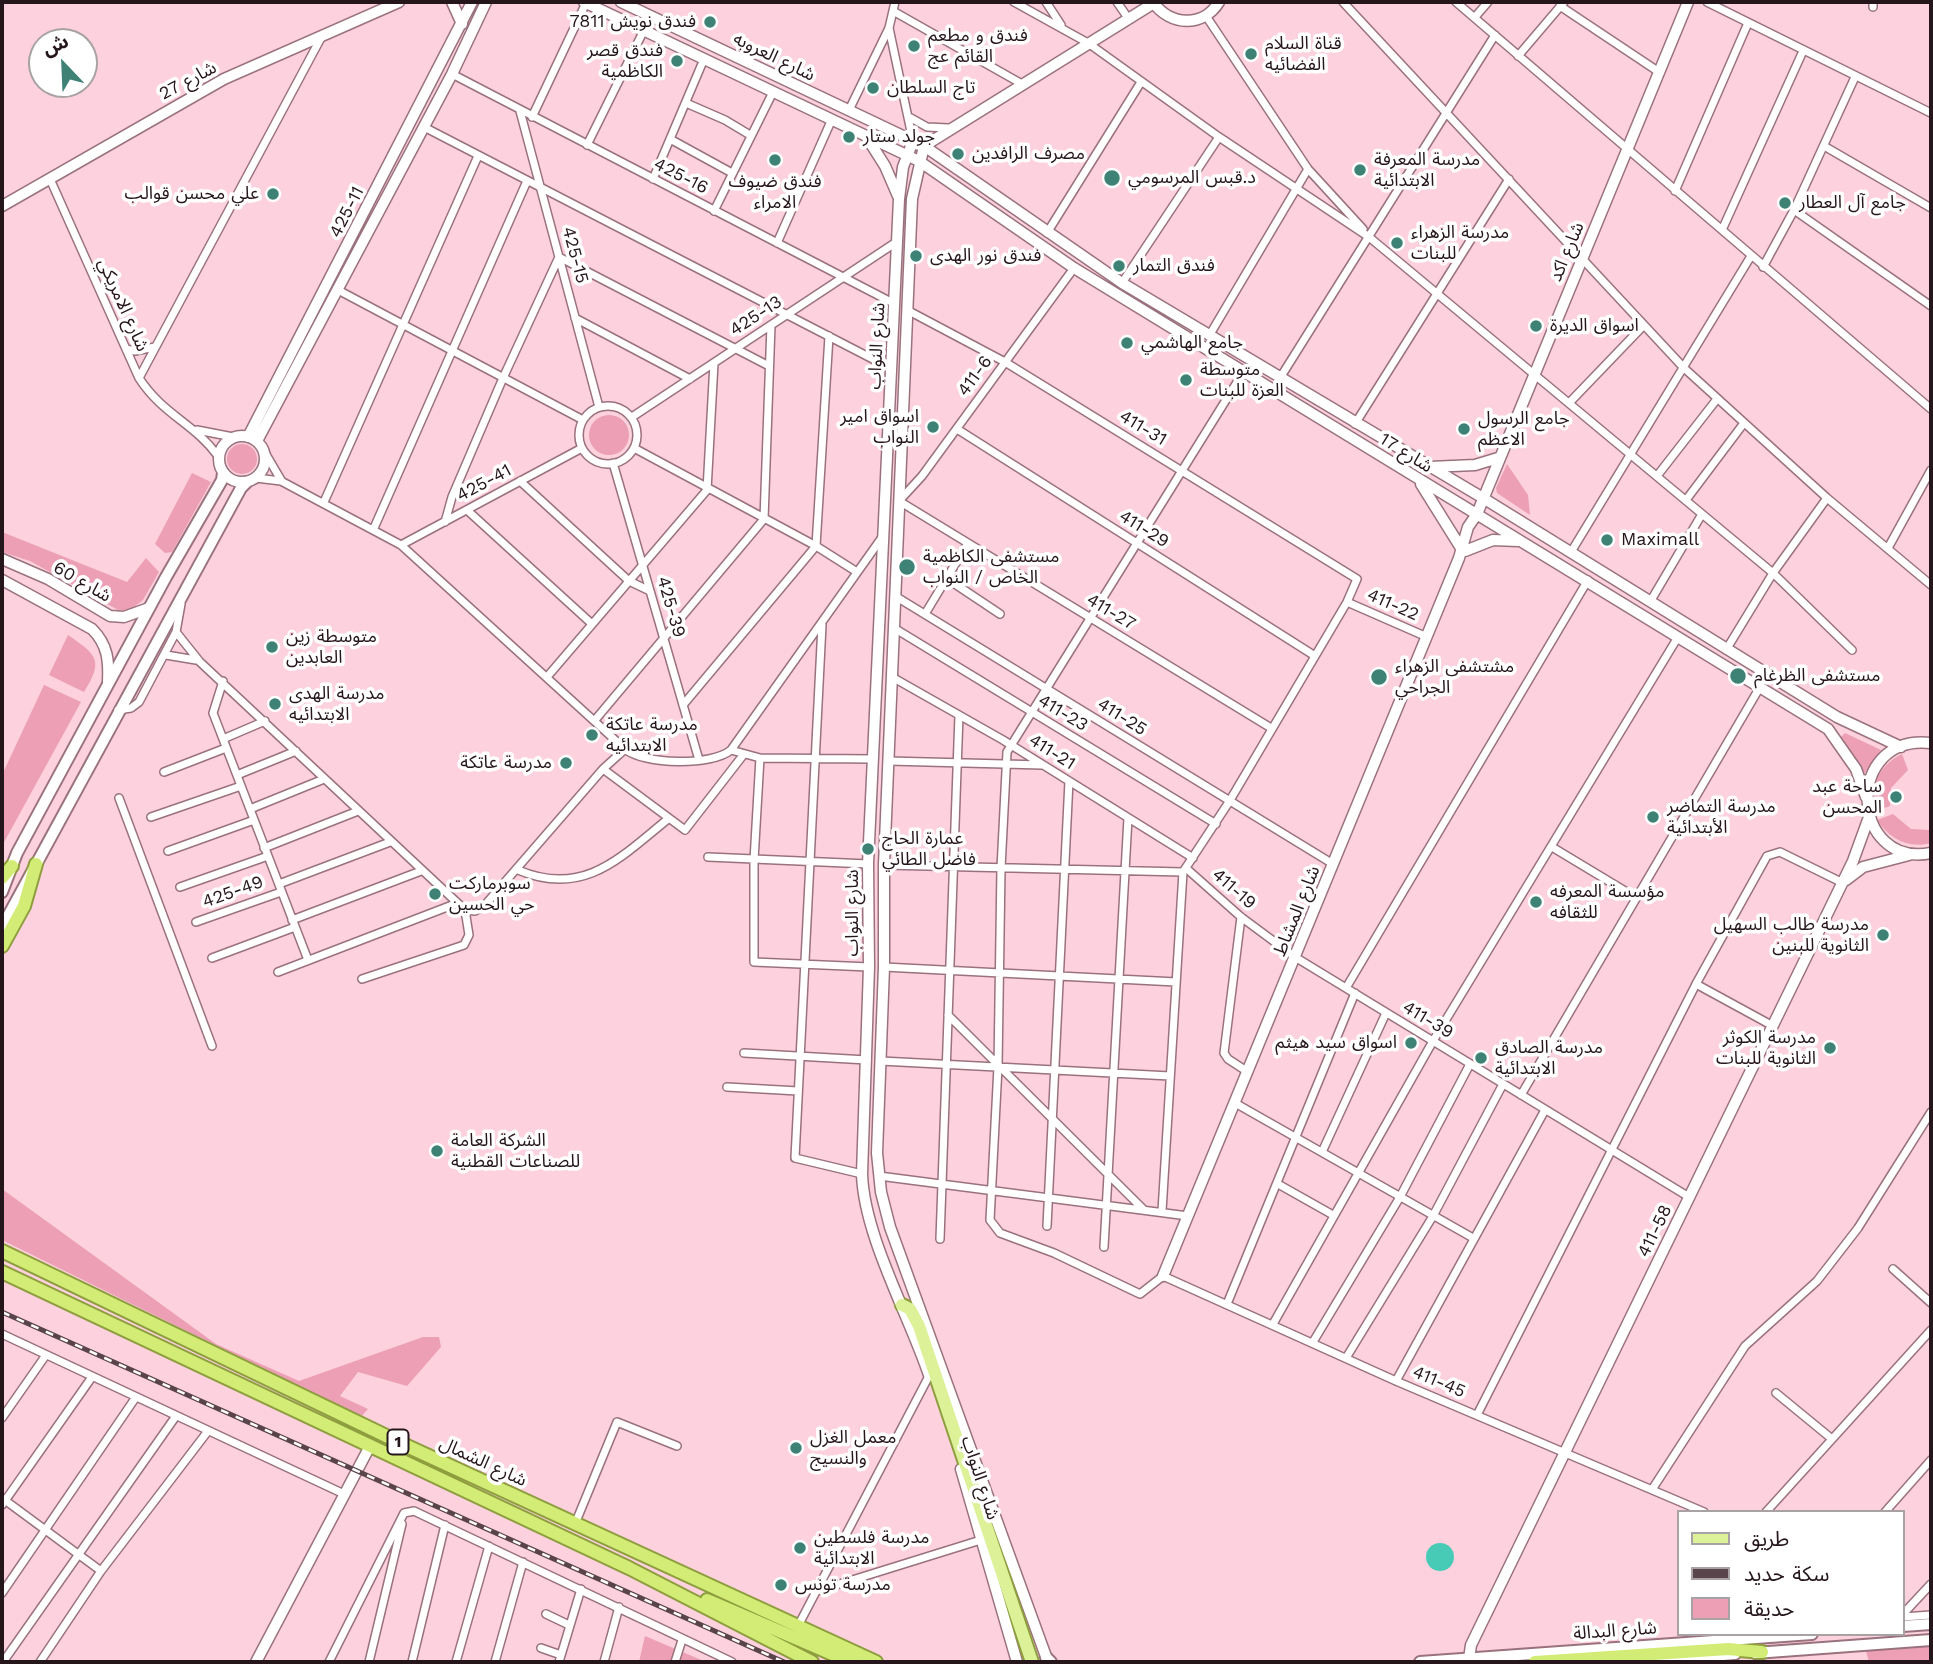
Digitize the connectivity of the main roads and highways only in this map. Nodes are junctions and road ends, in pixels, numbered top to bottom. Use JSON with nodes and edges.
{"nodes":[{"id":1,"x":223,"y":473,"type":"road end"},
{"id":2,"x":251,"y":480,"type":"road end"},
{"id":3,"x":180,"y":552,"type":"junction"},
{"id":4,"x":198,"y":564,"type":"junction"},
{"id":5,"x":166,"y":577,"type":"junction"},
{"id":6,"x":184,"y":589,"type":"junction"},
{"id":7,"x":99,"y":700,"type":"junction"},
{"id":8,"x":117,"y":710,"type":"junction"},
{"id":9,"x":90,"y":717,"type":"junction"},
{"id":10,"x":109,"y":724,"type":"junction"},
{"id":11,"x":12,"y":865,"type":"junction"},
{"id":12,"x":33,"y":869,"type":"junction"},
{"id":13,"x":2,"y":878,"type":"edge"},
{"id":14,"x":2,"y":892,"type":"edge"},
{"id":15,"x":2,"y":927,"type":"edge"},
{"id":16,"x":2,"y":946,"type":"edge"},
{"id":17,"x":2,"y":1251,"type":"edge"},
{"id":18,"x":2,"y":1272,"type":"edge"},
{"id":19,"x":902,"y":1305,"type":"road end"},
{"id":20,"x":629,"y":1568,"type":"junction"},
{"id":21,"x":761,"y":1624,"type":"junction"},
{"id":22,"x":1931,"y":1624,"type":"edge"},
{"id":23,"x":1905,"y":1626,"type":"edge"},
{"id":24,"x":1785,"y":1636,"type":"edge"},
{"id":25,"x":1931,"y":1640,"type":"edge"},
{"id":26,"x":1762,"y":1653,"type":"junction"},
{"id":27,"x":811,"y":1662,"type":"edge"},
{"id":28,"x":831,"y":1662,"type":"edge"},
{"id":29,"x":851,"y":1662,"type":"edge"},
{"id":30,"x":876,"y":1662,"type":"edge"},
{"id":31,"x":1032,"y":1662,"type":"edge"},
{"id":32,"x":1420,"y":1662,"type":"edge"},
{"id":33,"x":1535,"y":1662,"type":"edge"},
{"id":34,"x":1640,"y":1662,"type":"edge"}],
"edges":[{"from":1,"to":3,"type":"main road"},
{"from":2,"to":4,"type":"main road"},
{"from":3,"to":4,"type":"main road"},
{"from":3,"to":5,"type":"main road"},
{"from":4,"to":6,"type":"main road"},
{"from":5,"to":6,"type":"main road"},
{"from":5,"to":7,"type":"main road"},
{"from":6,"to":8,"type":"main road"},
{"from":7,"to":8,"type":"main road"},
{"from":7,"to":9,"type":"main road"},
{"from":8,"to":10,"type":"main road"},
{"from":9,"to":10,"type":"main road"},
{"from":9,"to":11,"type":"main road"},
{"from":10,"to":12,"type":"main road"},
{"from":11,"to":12,"type":"main road"},
{"from":11,"to":13,"type":"highway"},
{"from":11,"to":14,"type":"main road"},
{"from":12,"to":15,"type":"main road"},
{"from":12,"to":16,"type":"highway"},
{"from":17,"to":30,"type":"highway","name":"شارع الشمال","number":"1"},
{"from":18,"to":20,"type":"highway","name":"شارع الشمال","number":"1"},
{"from":19,"to":31,"type":"main road"},
{"from":20,"to":21,"type":"highway","number":"1"},
{"from":20,"to":27,"type":"highway"},
{"from":21,"to":28,"type":"highway"},
{"from":21,"to":29,"type":"highway","number":"1"},
{"from":22,"to":23,"type":"main road"},
{"from":24,"to":32,"type":"main road","name":"شارع البدالة"},
{"from":25,"to":26,"type":"main road","name":"شارع البدالة"},
{"from":26,"to":33,"type":"highway"},
{"from":26,"to":34,"type":"main road","name":"شارع البدالة"}]}
